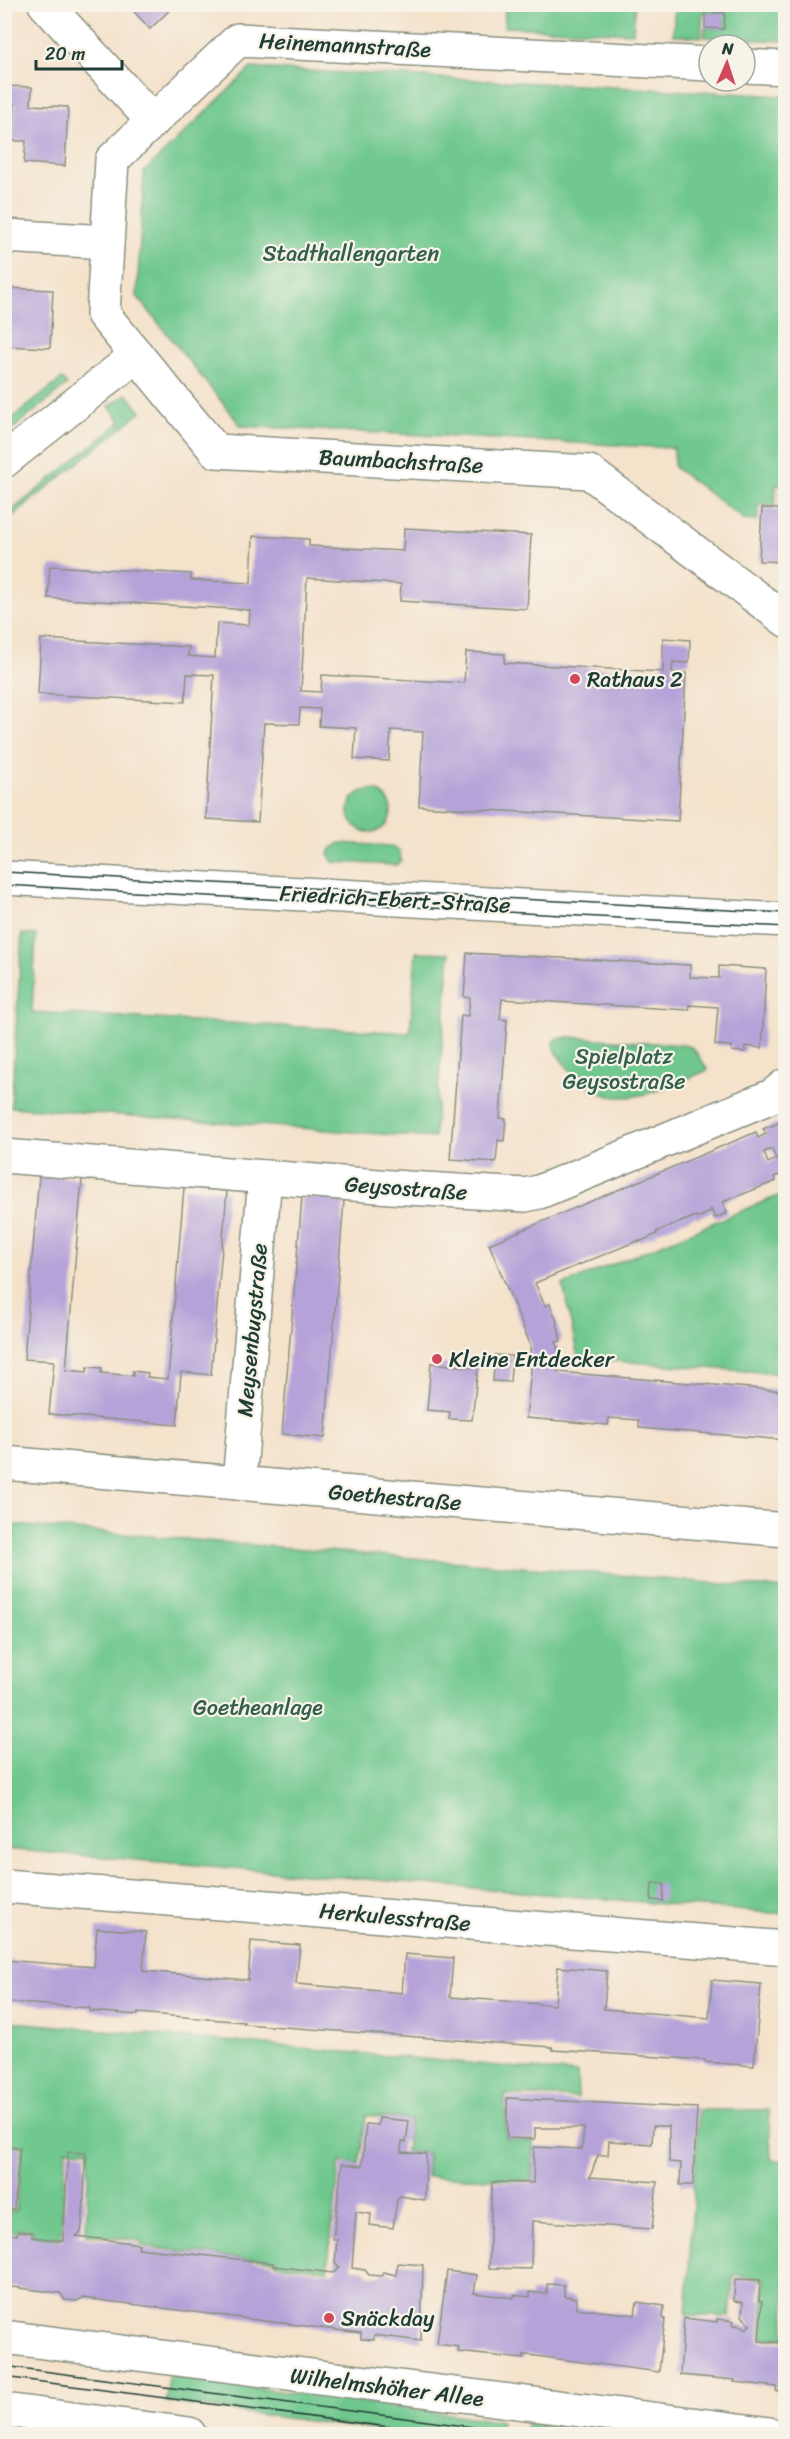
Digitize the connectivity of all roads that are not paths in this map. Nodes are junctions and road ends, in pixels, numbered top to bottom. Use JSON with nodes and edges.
{"nodes":[{"id":1,"x":45,"y":4,"type":"edge"},
{"id":2,"x":697,"y":63,"type":"edge"},
{"id":3,"x":757,"y":67,"type":"edge"},
{"id":4,"x":786,"y":68,"type":"edge"},
{"id":5,"x":153,"y":121,"type":"junction"},
{"id":6,"x":4,"y":236,"type":"edge"},
{"id":7,"x":107,"y":242,"type":"junction"},
{"id":8,"x":137,"y":355,"type":"junction"},
{"id":9,"x":4,"y":461,"type":"edge"},
{"id":10,"x":786,"y":620,"type":"edge"},
{"id":11,"x":4,"y":878,"type":"edge"},
{"id":12,"x":786,"y":920,"type":"edge"},
{"id":13,"x":786,"y":1085,"type":"edge"},
{"id":14,"x":4,"y":1156,"type":"edge"},
{"id":15,"x":265,"y":1177,"type":"junction"},
{"id":16,"x":4,"y":1464,"type":"edge"},
{"id":17,"x":239,"y":1483,"type":"junction"},
{"id":18,"x":786,"y":1530,"type":"edge"},
{"id":19,"x":4,"y":1886,"type":"edge"},
{"id":20,"x":786,"y":1948,"type":"edge"},
{"id":21,"x":4,"y":2337,"type":"edge"},
{"id":22,"x":4,"y":2410,"type":"edge"},
{"id":23,"x":189,"y":2434,"type":"edge"},
{"id":24,"x":770,"y":2434,"type":"edge"}],
"edges":[{"from":1,"to":5,"type":"street"},
{"from":2,"to":5,"type":"street","name":"Heinemannstraße"},
{"from":3,"to":4,"type":"street"},
{"from":5,"to":7,"type":"street","name":"Heinemannstraße"},
{"from":6,"to":7,"type":"street"},
{"from":7,"to":8,"type":"street","name":"Baumbachstraße"},
{"from":8,"to":9,"type":"street"},
{"from":8,"to":10,"type":"street","name":"Baumbachstraße"},
{"from":11,"to":12,"type":"street","name":"Friedrich-Ebert-Straße"},
{"from":13,"to":15,"type":"street","name":"Geysostraße"},
{"from":14,"to":15,"type":"street","name":"Geysostraße"},
{"from":15,"to":17,"type":"street","name":"Meysenbugstraße"},
{"from":16,"to":17,"type":"street","name":"Goethestraße"},
{"from":17,"to":18,"type":"street","name":"Goethestraße"},
{"from":19,"to":20,"type":"street","name":"Herkulesstraße"},
{"from":21,"to":24,"type":"street","name":"Wilhelmshöher Allee"},
{"from":22,"to":23,"type":"street"}]}
